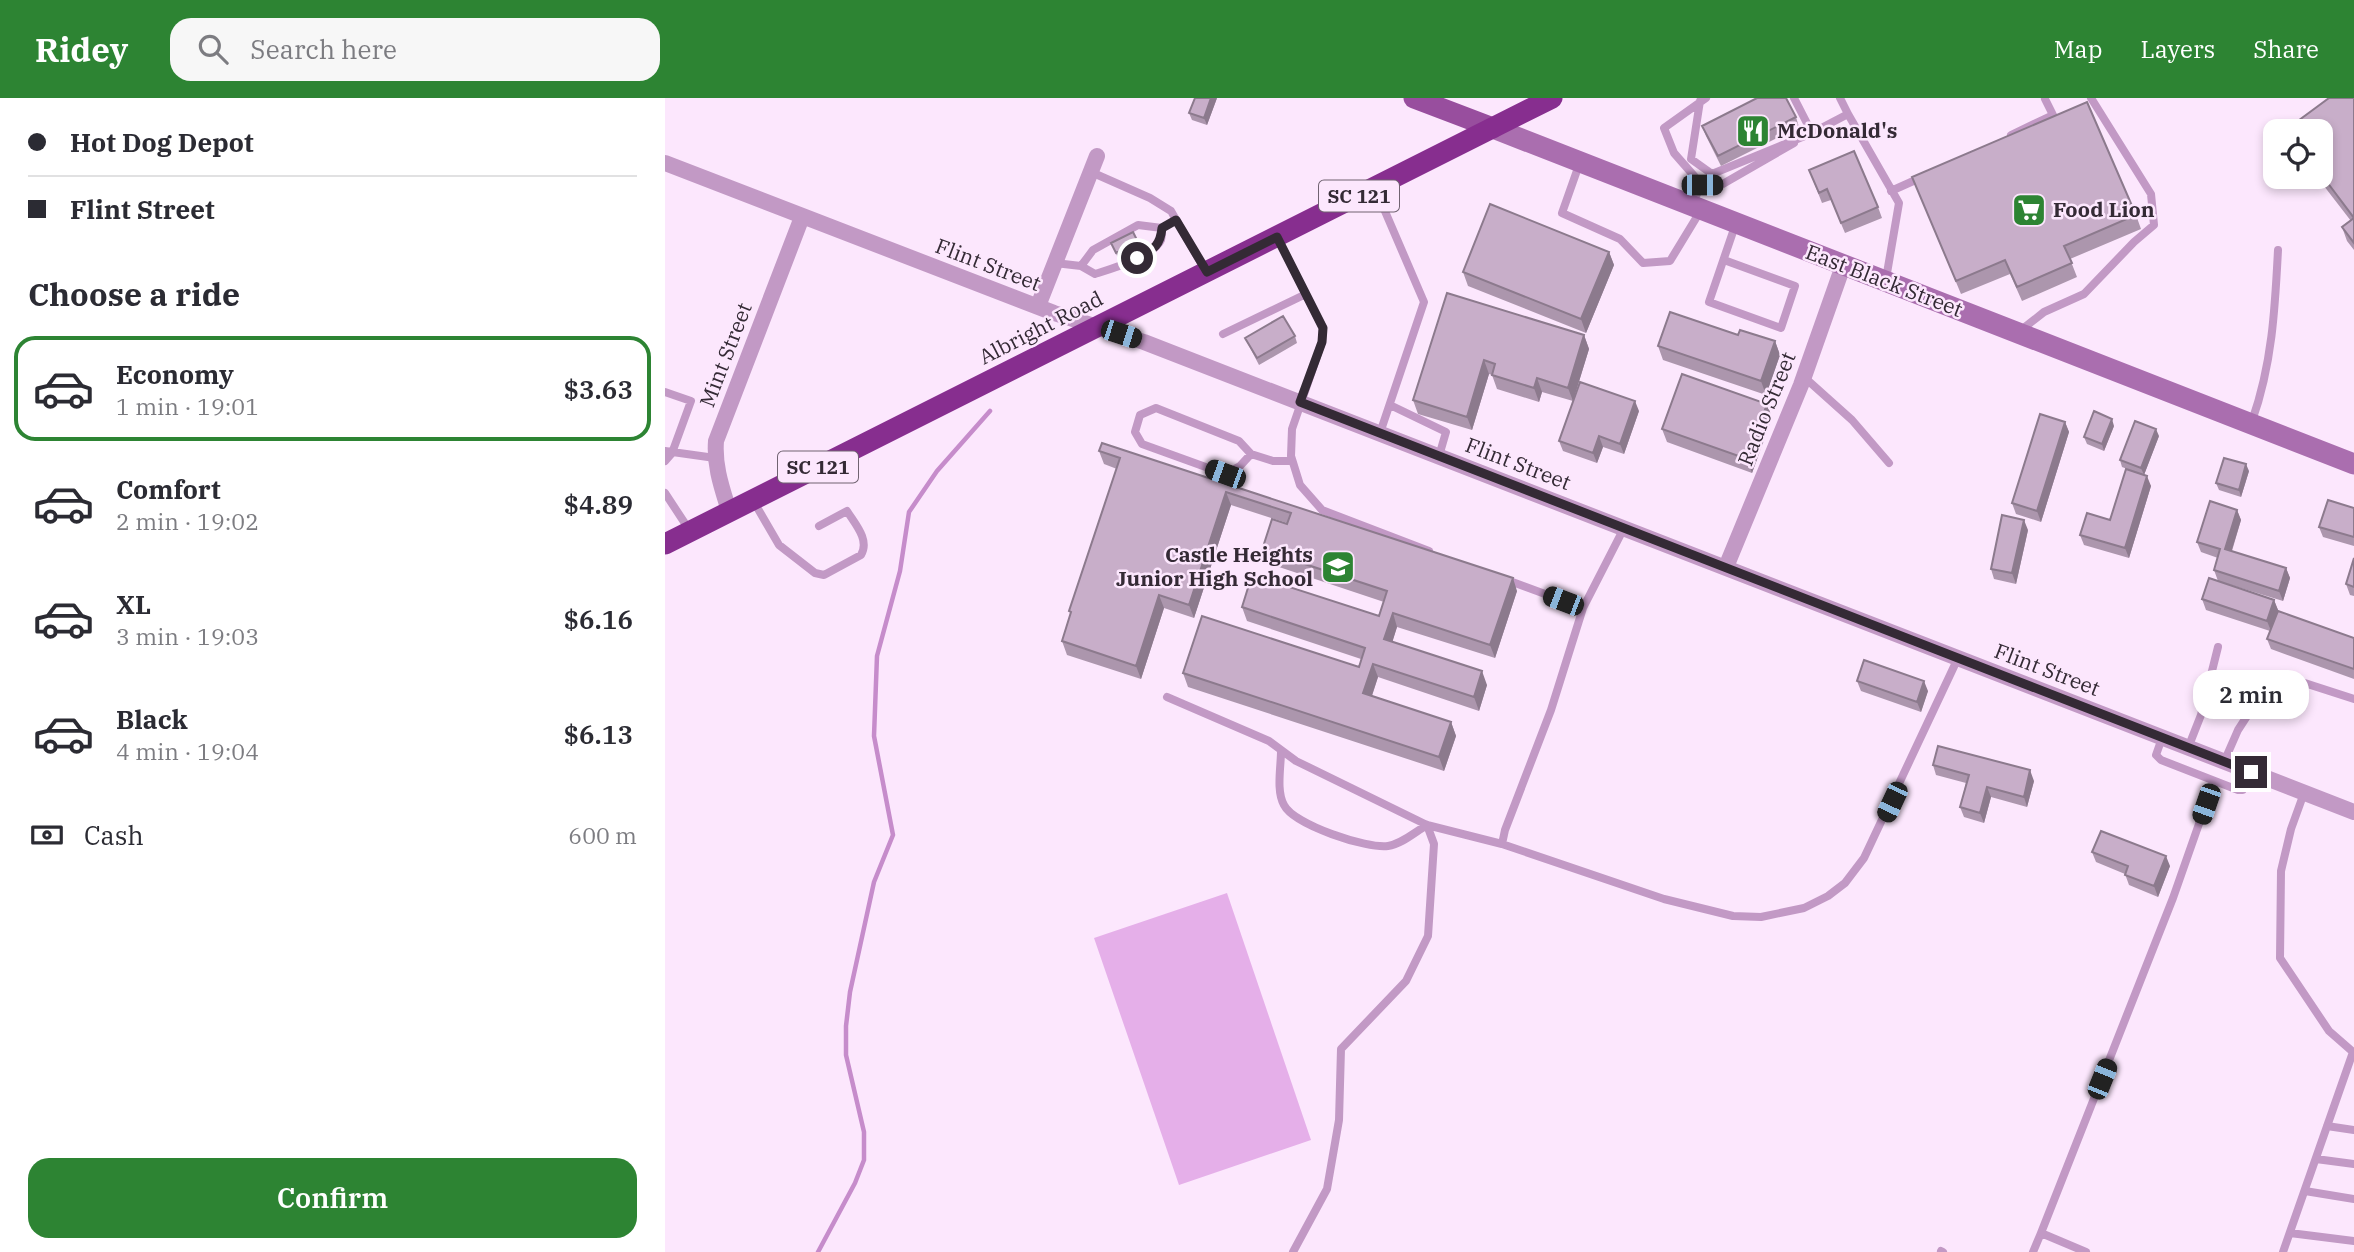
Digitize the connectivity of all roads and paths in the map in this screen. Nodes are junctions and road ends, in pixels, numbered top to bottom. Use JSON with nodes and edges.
{"nodes":[{"id":1,"x":1414,"y":98,"type":"edge"},
{"id":2,"x":1552,"y":98,"type":"edge"},
{"id":3,"x":1794,"y":98,"type":"edge"},
{"id":4,"x":1840,"y":98,"type":"edge"},
{"id":5,"x":2045,"y":98,"type":"edge"},
{"id":6,"x":2091,"y":98,"type":"edge"},
{"id":7,"x":1703,"y":99,"type":"edge"},
{"id":8,"x":1848,"y":114,"type":"junction"},
{"id":9,"x":1493,"y":128,"type":"junction"},
{"id":10,"x":1812,"y":133,"type":"junction"},
{"id":11,"x":2003,"y":139,"type":"edge"},
{"id":12,"x":1580,"y":162,"type":"junction"},
{"id":13,"x":665,"y":163,"type":"edge"},
{"id":14,"x":1094,"y":164,"type":"joint"},
{"id":15,"x":1924,"y":176,"type":"edge"},
{"id":16,"x":1702,"y":185,"type":"junction"},
{"id":17,"x":1375,"y":188,"type":"junction"},
{"id":18,"x":1891,"y":191,"type":"junction"},
{"id":19,"x":1696,"y":208,"type":"junction"},
{"id":20,"x":802,"y":217,"type":"junction"},
{"id":21,"x":1176,"y":220,"type":"junction"},
{"id":22,"x":1736,"y":223,"type":"junction"},
{"id":23,"x":1162,"y":228,"type":"junction"},
{"id":24,"x":1277,"y":237,"type":"junction"},
{"id":25,"x":2278,"y":250,"type":"dead end"},
{"id":26,"x":1724,"y":260,"type":"junction"},
{"id":27,"x":1055,"y":263,"type":"junction"},
{"id":28,"x":1843,"y":265,"type":"junction"},
{"id":29,"x":1081,"y":266,"type":"junction"},
{"id":30,"x":1207,"y":272,"type":"junction"},
{"id":31,"x":1885,"y":282,"type":"junction"},
{"id":32,"x":1306,"y":294,"type":"junction"},
{"id":33,"x":1038,"y":306,"type":"junction"},
{"id":34,"x":1098,"y":327,"type":"junction"},
{"id":35,"x":2017,"y":333,"type":"junction"},
{"id":36,"x":1223,"y":334,"type":"dead end"},
{"id":37,"x":1804,"y":377,"type":"junction"},
{"id":38,"x":665,"y":392,"type":"edge"},
{"id":39,"x":1300,"y":402,"type":"junction"},
{"id":40,"x":1389,"y":405,"type":"junction"},
{"id":41,"x":2251,"y":424,"type":"junction"},
{"id":42,"x":1380,"y":433,"type":"junction"},
{"id":43,"x":669,"y":452,"type":"edge"},
{"id":44,"x":1251,"y":454,"type":"junction"},
{"id":45,"x":1439,"y":456,"type":"junction"},
{"id":46,"x":715,"y":458,"type":"junction"},
{"id":47,"x":665,"y":461,"type":"edge"},
{"id":48,"x":1292,"y":461,"type":"junction"},
{"id":49,"x":1889,"y":463,"type":"dead end"},
{"id":50,"x":2354,"y":464,"type":"edge"},
{"id":51,"x":665,"y":493,"type":"edge"},
{"id":52,"x":753,"y":499,"type":"junction"},
{"id":53,"x":729,"y":512,"type":"junction"},
{"id":54,"x":818,"y":526,"type":"dead end"},
{"id":55,"x":1624,"y":528,"type":"junction"},
{"id":56,"x":689,"y":531,"type":"junction"},
{"id":57,"x":665,"y":544,"type":"edge"},
{"id":58,"x":1436,"y":553,"type":"edge"},
{"id":59,"x":1726,"y":567,"type":"junction"},
{"id":60,"x":1499,"y":577,"type":"edge"},
{"id":61,"x":1583,"y":608,"type":"junction"},
{"id":62,"x":2218,"y":647,"type":"dead end"},
{"id":63,"x":1958,"y":658,"type":"junction"},
{"id":64,"x":1167,"y":697,"type":"dead end"},
{"id":65,"x":2354,"y":699,"type":"edge"},
{"id":66,"x":2162,"y":738,"type":"junction"},
{"id":67,"x":2194,"y":750,"type":"junction"},
{"id":68,"x":1281,"y":751,"type":"junction"},
{"id":69,"x":2224,"y":762,"type":"junction"},
{"id":70,"x":2192,"y":771,"type":"junction"},
{"id":71,"x":2251,"y":772,"type":"junction"},
{"id":72,"x":2214,"y":780,"type":"junction"},
{"id":73,"x":2304,"y":793,"type":"junction"},
{"id":74,"x":2354,"y":812,"type":"edge"},
{"id":75,"x":1427,"y":825,"type":"junction"},
{"id":76,"x":1502,"y":844,"type":"junction"},
{"id":77,"x":2353,"y":1052,"type":"edge"},
{"id":78,"x":2327,"y":1126,"type":"junction"},
{"id":79,"x":2354,"y":1130,"type":"edge"},
{"id":80,"x":2316,"y":1159,"type":"junction"},
{"id":81,"x":2354,"y":1164,"type":"edge"},
{"id":82,"x":2305,"y":1191,"type":"junction"},
{"id":83,"x":2354,"y":1199,"type":"edge"},
{"id":84,"x":2041,"y":1233,"type":"junction"},
{"id":85,"x":2290,"y":1233,"type":"junction"},
{"id":86,"x":2354,"y":1241,"type":"edge"},
{"id":87,"x":1293,"y":1252,"type":"edge"},
{"id":88,"x":2033,"y":1252,"type":"edge"},
{"id":89,"x":2085,"y":1252,"type":"edge"},
{"id":90,"x":2283,"y":1252,"type":"edge"}],
"edges":[{"from":1,"to":9,"type":"main road","name":"East Black Street"},
{"from":2,"to":9,"type":"highway","name":"Albright Road"},
{"from":3,"to":10,"type":"lane"},
{"from":4,"to":8,"type":"lane"},
{"from":5,"to":11,"type":"lane"},
{"from":6,"to":35,"type":"lane"},
{"from":7,"to":10,"type":"lane"},
{"from":7,"to":16,"type":"lane"},
{"from":8,"to":10,"type":"lane"},
{"from":8,"to":18,"type":"lane"},
{"from":9,"to":12,"type":"street","name":"East Black Street"},
{"from":9,"to":17,"type":"highway","name":"Albright Road","number":"SC 121"},
{"from":10,"to":16,"type":"lane"},
{"from":12,"to":19,"type":"street","name":"East Black Street"},
{"from":12,"to":19,"type":"lane"},
{"from":13,"to":20,"type":"street","name":"Flint Street"},
{"from":14,"to":21,"type":"lane"},
{"from":14,"to":27,"type":"street"},
{"from":15,"to":18,"type":"lane"},
{"from":16,"to":19,"type":"lane"},
{"from":17,"to":24,"type":"highway","name":"Albright Road","number":"SC 121"},
{"from":17,"to":40,"type":"lane"},
{"from":18,"to":31,"type":"lane"},
{"from":19,"to":22,"type":"street","name":"East Black Street"},
{"from":20,"to":33,"type":"street","name":"Flint Street"},
{"from":20,"to":46,"type":"street","name":"Mint Street"},
{"from":21,"to":23,"type":"lane"},
{"from":21,"to":30,"type":"lane"},
{"from":22,"to":26,"type":"lane"},
{"from":22,"to":28,"type":"street","name":"East Black Street"},
{"from":23,"to":29,"type":"lane"},
{"from":23,"to":29,"type":"lane"},
{"from":24,"to":30,"type":"highway","name":"Albright Road","number":"SC 121"},
{"from":24,"to":32,"type":"lane"},
{"from":25,"to":41,"type":"lane"},
{"from":26,"to":26,"type":"lane"},
{"from":27,"to":29,"type":"lane"},
{"from":27,"to":33,"type":"street"},
{"from":28,"to":31,"type":"street","name":"East Black Street"},
{"from":28,"to":37,"type":"street","name":"Radio Street"},
{"from":30,"to":34,"type":"highway","name":"Albright Road","number":"SC 121"},
{"from":31,"to":35,"type":"street","name":"East Black Street"},
{"from":32,"to":36,"type":"lane"},
{"from":32,"to":39,"type":"lane"},
{"from":33,"to":34,"type":"street","name":"Flint Street"},
{"from":34,"to":39,"type":"street","name":"Flint Street"},
{"from":34,"to":52,"type":"highway","name":"Albright Road","number":"SC 121"},
{"from":35,"to":41,"type":"street","name":"East Black Street"},
{"from":37,"to":49,"type":"lane"},
{"from":37,"to":59,"type":"street","name":"Radio Street"},
{"from":38,"to":43,"type":"lane"},
{"from":39,"to":42,"type":"street","name":"Flint Street"},
{"from":39,"to":48,"type":"lane"},
{"from":40,"to":42,"type":"lane"},
{"from":40,"to":45,"type":"lane"},
{"from":41,"to":50,"type":"street","name":"East Black Street"},
{"from":42,"to":45,"type":"street","name":"Flint Street"},
{"from":43,"to":46,"type":"lane"},
{"from":43,"to":47,"type":"lane"},
{"from":44,"to":44,"type":"lane"},
{"from":44,"to":48,"type":"lane"},
{"from":45,"to":55,"type":"street","name":"Flint Street"},
{"from":46,"to":53,"type":"street","name":"Mint Street"},
{"from":48,"to":58,"type":"lane"},
{"from":51,"to":56,"type":"lane"},
{"from":52,"to":53,"type":"highway","name":"Albright Road","number":"SC 121"},
{"from":52,"to":54,"type":"lane"},
{"from":53,"to":56,"type":"highway","name":"Albright Road","number":"SC 121"},
{"from":55,"to":59,"type":"street","name":"Flint Street"},
{"from":55,"to":61,"type":"lane"},
{"from":56,"to":57,"type":"highway","name":"Albright Road","number":"SC 121"},
{"from":59,"to":63,"type":"street","name":"Flint Street"},
{"from":60,"to":61,"type":"lane"},
{"from":61,"to":76,"type":"lane"},
{"from":62,"to":67,"type":"lane"},
{"from":63,"to":66,"type":"street","name":"Flint Street"},
{"from":63,"to":76,"type":"lane"},
{"from":64,"to":68,"type":"lane"},
{"from":65,"to":69,"type":"lane"},
{"from":66,"to":67,"type":"street","name":"Flint Street"},
{"from":66,"to":70,"type":"lane"},
{"from":67,"to":69,"type":"street","name":"Flint Street"},
{"from":67,"to":70,"type":"lane"},
{"from":68,"to":75,"type":"lane"},
{"from":68,"to":75,"type":"lane"},
{"from":69,"to":71,"type":"street","name":"Flint Street"},
{"from":70,"to":72,"type":"lane"},
{"from":71,"to":72,"type":"lane"},
{"from":71,"to":73,"type":"street","name":"Flint Street"},
{"from":72,"to":84,"type":"lane"},
{"from":73,"to":74,"type":"street","name":"Flint Street"},
{"from":73,"to":77,"type":"lane"},
{"from":75,"to":76,"type":"lane"},
{"from":75,"to":87,"type":"lane"},
{"from":77,"to":78,"type":"lane"},
{"from":78,"to":79,"type":"lane"},
{"from":78,"to":80,"type":"lane"},
{"from":80,"to":81,"type":"lane"},
{"from":80,"to":82,"type":"lane"},
{"from":82,"to":83,"type":"lane"},
{"from":82,"to":85,"type":"lane"},
{"from":84,"to":88,"type":"lane"},
{"from":84,"to":89,"type":"lane"},
{"from":85,"to":86,"type":"lane"},
{"from":85,"to":90,"type":"lane"}]}
